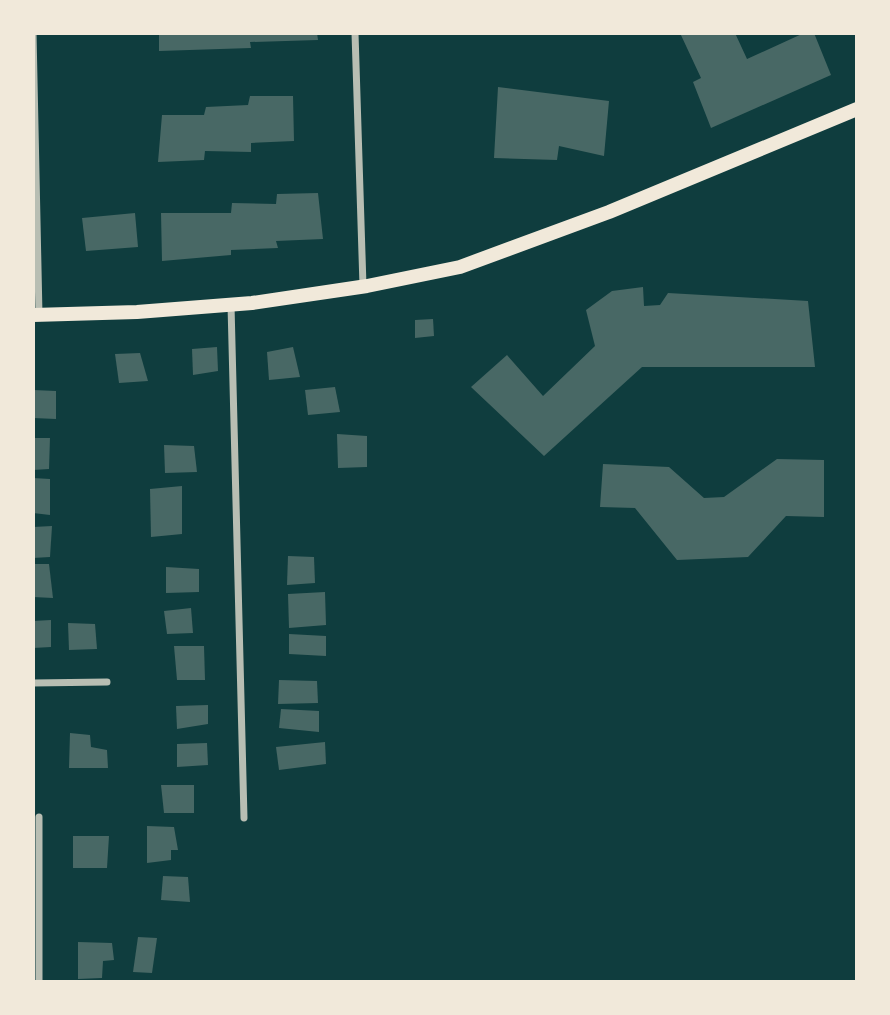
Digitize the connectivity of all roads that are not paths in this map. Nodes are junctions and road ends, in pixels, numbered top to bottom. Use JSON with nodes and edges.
{"nodes":[{"id":1,"x":33,"y":33,"type":"edge"},
{"id":2,"x":355,"y":33,"type":"edge"},
{"id":3,"x":857,"y":109,"type":"edge"},
{"id":4,"x":363,"y":287,"type":"junction"},
{"id":5,"x":231,"y":304,"type":"junction"},
{"id":6,"x":36,"y":316,"type":"edge"},
{"id":7,"x":107,"y":682,"type":"dead end"},
{"id":8,"x":33,"y":683,"type":"edge"},
{"id":9,"x":39,"y":817,"type":"dead end"},
{"id":10,"x":244,"y":818,"type":"dead end"},
{"id":11,"x":39,"y":982,"type":"edge"}],
"edges":[{"from":1,"to":6,"type":"street"},
{"from":2,"to":4,"type":"street"},
{"from":3,"to":4,"type":"main road"},
{"from":4,"to":5,"type":"main road"},
{"from":5,"to":6,"type":"main road"},
{"from":5,"to":10,"type":"street"},
{"from":7,"to":8,"type":"street"},
{"from":9,"to":11,"type":"street"}]}
